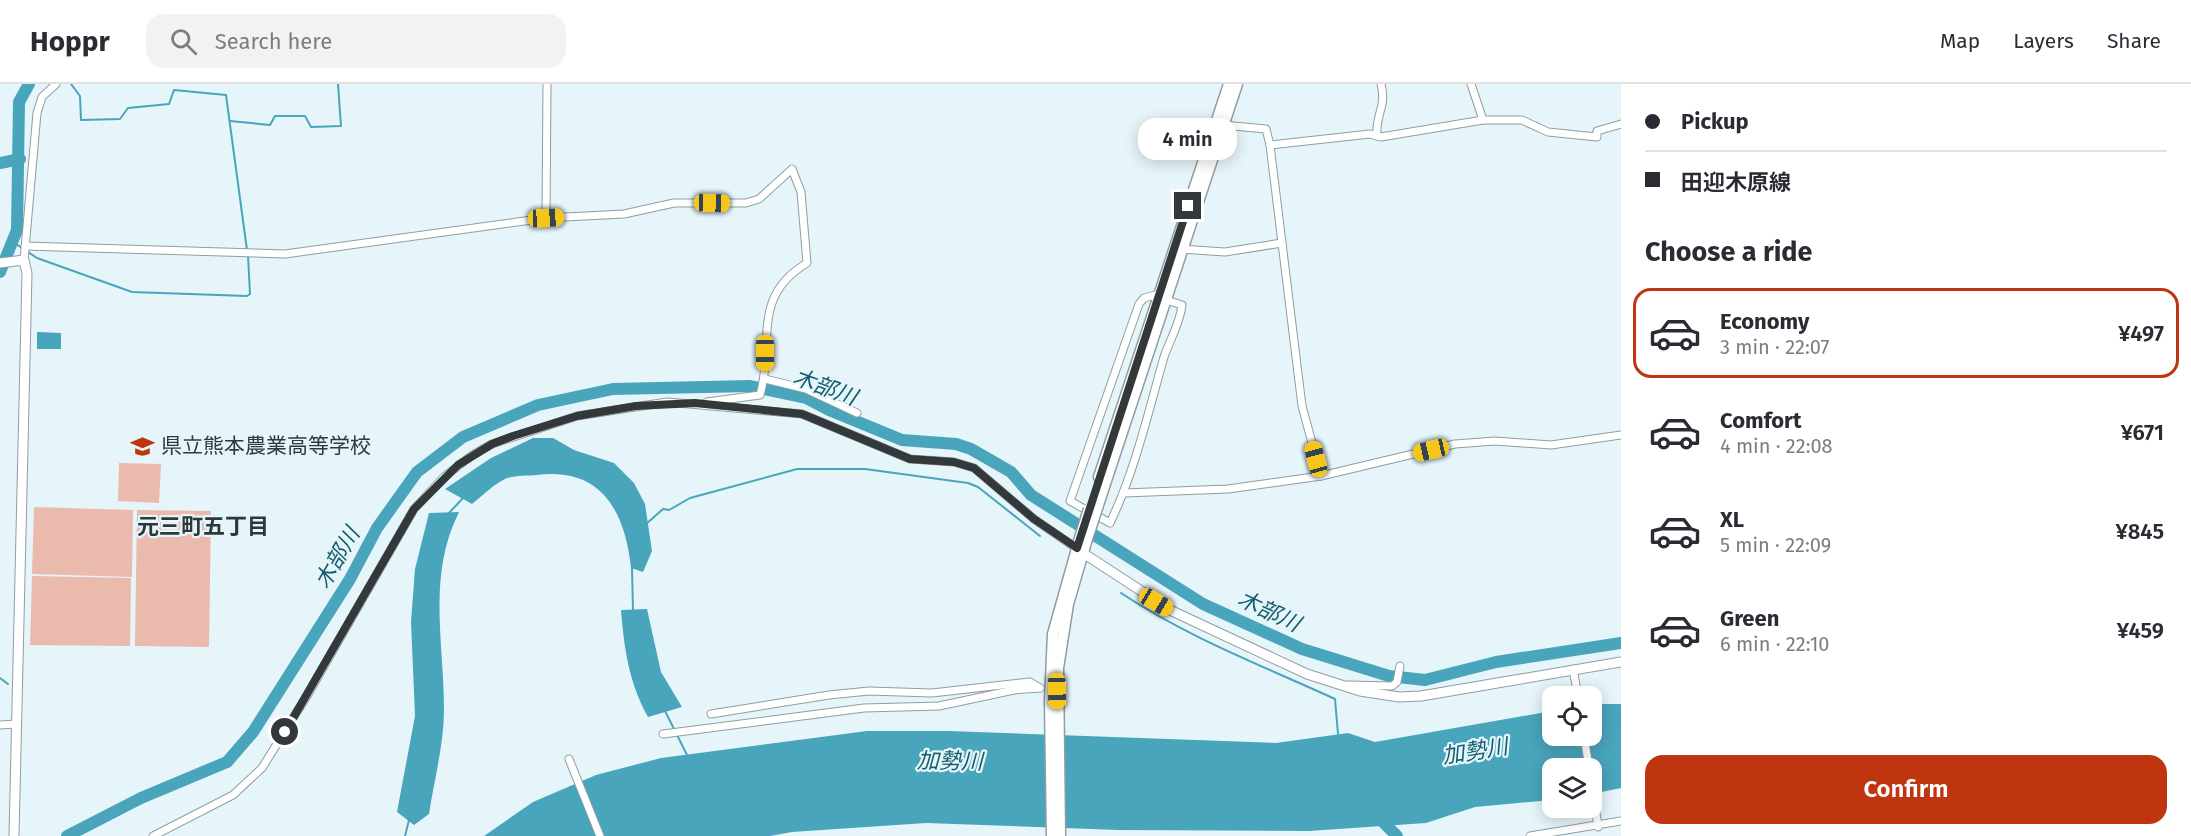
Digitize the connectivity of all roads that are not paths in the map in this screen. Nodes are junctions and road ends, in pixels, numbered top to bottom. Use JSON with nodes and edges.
{"nodes":[{"id":1,"x":56,"y":84,"type":"edge"},
{"id":2,"x":547,"y":84,"type":"edge"},
{"id":3,"x":1229,"y":84,"type":"edge"},
{"id":4,"x":1237,"y":84,"type":"edge"},
{"id":5,"x":1381,"y":84,"type":"edge"},
{"id":6,"x":1471,"y":84,"type":"edge"},
{"id":7,"x":1483,"y":120,"type":"junction"},
{"id":8,"x":1621,"y":124,"type":"edge"},
{"id":9,"x":1220,"y":125,"type":"junction"},
{"id":10,"x":1377,"y":136,"type":"junction"},
{"id":11,"x":1270,"y":145,"type":"junction"},
{"id":12,"x":546,"y":218,"type":"junction"},
{"id":13,"x":1282,"y":243,"type":"junction"},
{"id":14,"x":25,"y":246,"type":"junction"},
{"id":15,"x":1179,"y":248,"type":"junction"},
{"id":16,"x":20,"y":261,"type":"junction"},
{"id":17,"x":0,"y":263,"type":"edge"},
{"id":18,"x":1163,"y":297,"type":"junction"},
{"id":19,"x":764,"y":381,"type":"junction"},
{"id":20,"x":695,"y":403,"type":"junction"},
{"id":21,"x":857,"y":413,"type":"dead end"},
{"id":22,"x":1621,"y":435,"type":"edge"},
{"id":23,"x":1320,"y":476,"type":"junction"},
{"id":24,"x":1124,"y":493,"type":"junction"},
{"id":25,"x":1081,"y":545,"type":"junction"},
{"id":26,"x":1621,"y":662,"type":"edge"},
{"id":27,"x":1400,"y":666,"type":"dead end"},
{"id":28,"x":1574,"y":673,"type":"junction"},
{"id":29,"x":1335,"y":686,"type":"junction"},
{"id":30,"x":1576,"y":686,"type":"edge"},
{"id":31,"x":711,"y":714,"type":"dead end"},
{"id":32,"x":16,"y":724,"type":"junction"},
{"id":33,"x":0,"y":725,"type":"edge"},
{"id":34,"x":1054,"y":727,"type":"junction"},
{"id":35,"x":663,"y":734,"type":"dead end"},
{"id":36,"x":568,"y":759,"type":"dead end"},
{"id":37,"x":1597,"y":818,"type":"edge"},
{"id":38,"x":1621,"y":821,"type":"edge"},
{"id":39,"x":1598,"y":827,"type":"junction"},
{"id":40,"x":14,"y":836,"type":"edge"},
{"id":41,"x":153,"y":836,"type":"edge"},
{"id":42,"x":600,"y":836,"type":"edge"},
{"id":43,"x":1052,"y":836,"type":"edge"},
{"id":44,"x":1060,"y":836,"type":"edge"},
{"id":45,"x":1530,"y":836,"type":"edge"}],
"edges":[{"from":1,"to":14,"type":"street"},
{"from":2,"to":12,"type":"street"},
{"from":3,"to":9,"type":"main road"},
{"from":4,"to":9,"type":"main road"},
{"from":5,"to":10,"type":"street"},
{"from":6,"to":7,"type":"street"},
{"from":7,"to":8,"type":"street"},
{"from":7,"to":10,"type":"street"},
{"from":9,"to":11,"type":"street"},
{"from":9,"to":15,"type":"main road"},
{"from":10,"to":11,"type":"street"},
{"from":11,"to":13,"type":"street"},
{"from":12,"to":14,"type":"street"},
{"from":12,"to":19,"type":"street"},
{"from":13,"to":15,"type":"street"},
{"from":13,"to":23,"type":"street"},
{"from":14,"to":16,"type":"street"},
{"from":15,"to":18,"type":"main road"},
{"from":16,"to":17,"type":"street"},
{"from":16,"to":32,"type":"street"},
{"from":18,"to":24,"type":"street"},
{"from":18,"to":24,"type":"street"},
{"from":18,"to":25,"type":"main road","bridge":true},
{"from":19,"to":20,"type":"street"},
{"from":19,"to":21,"type":"street"},
{"from":20,"to":25,"type":"street"},
{"from":20,"to":41,"type":"street"},
{"from":22,"to":23,"type":"street"},
{"from":23,"to":24,"type":"street"},
{"from":25,"to":29,"type":"street"},
{"from":25,"to":34,"type":"main road"},
{"from":26,"to":28,"type":"street"},
{"from":27,"to":29,"type":"street"},
{"from":28,"to":29,"type":"street"},
{"from":28,"to":30,"type":"street"},
{"from":31,"to":35,"type":"street"},
{"from":32,"to":33,"type":"street"},
{"from":32,"to":40,"type":"street"},
{"from":34,"to":43,"type":"main road"},
{"from":34,"to":44,"type":"main road"},
{"from":36,"to":42,"type":"street"},
{"from":37,"to":39,"type":"street"},
{"from":38,"to":39,"type":"street"},
{"from":39,"to":45,"type":"street"}]}
